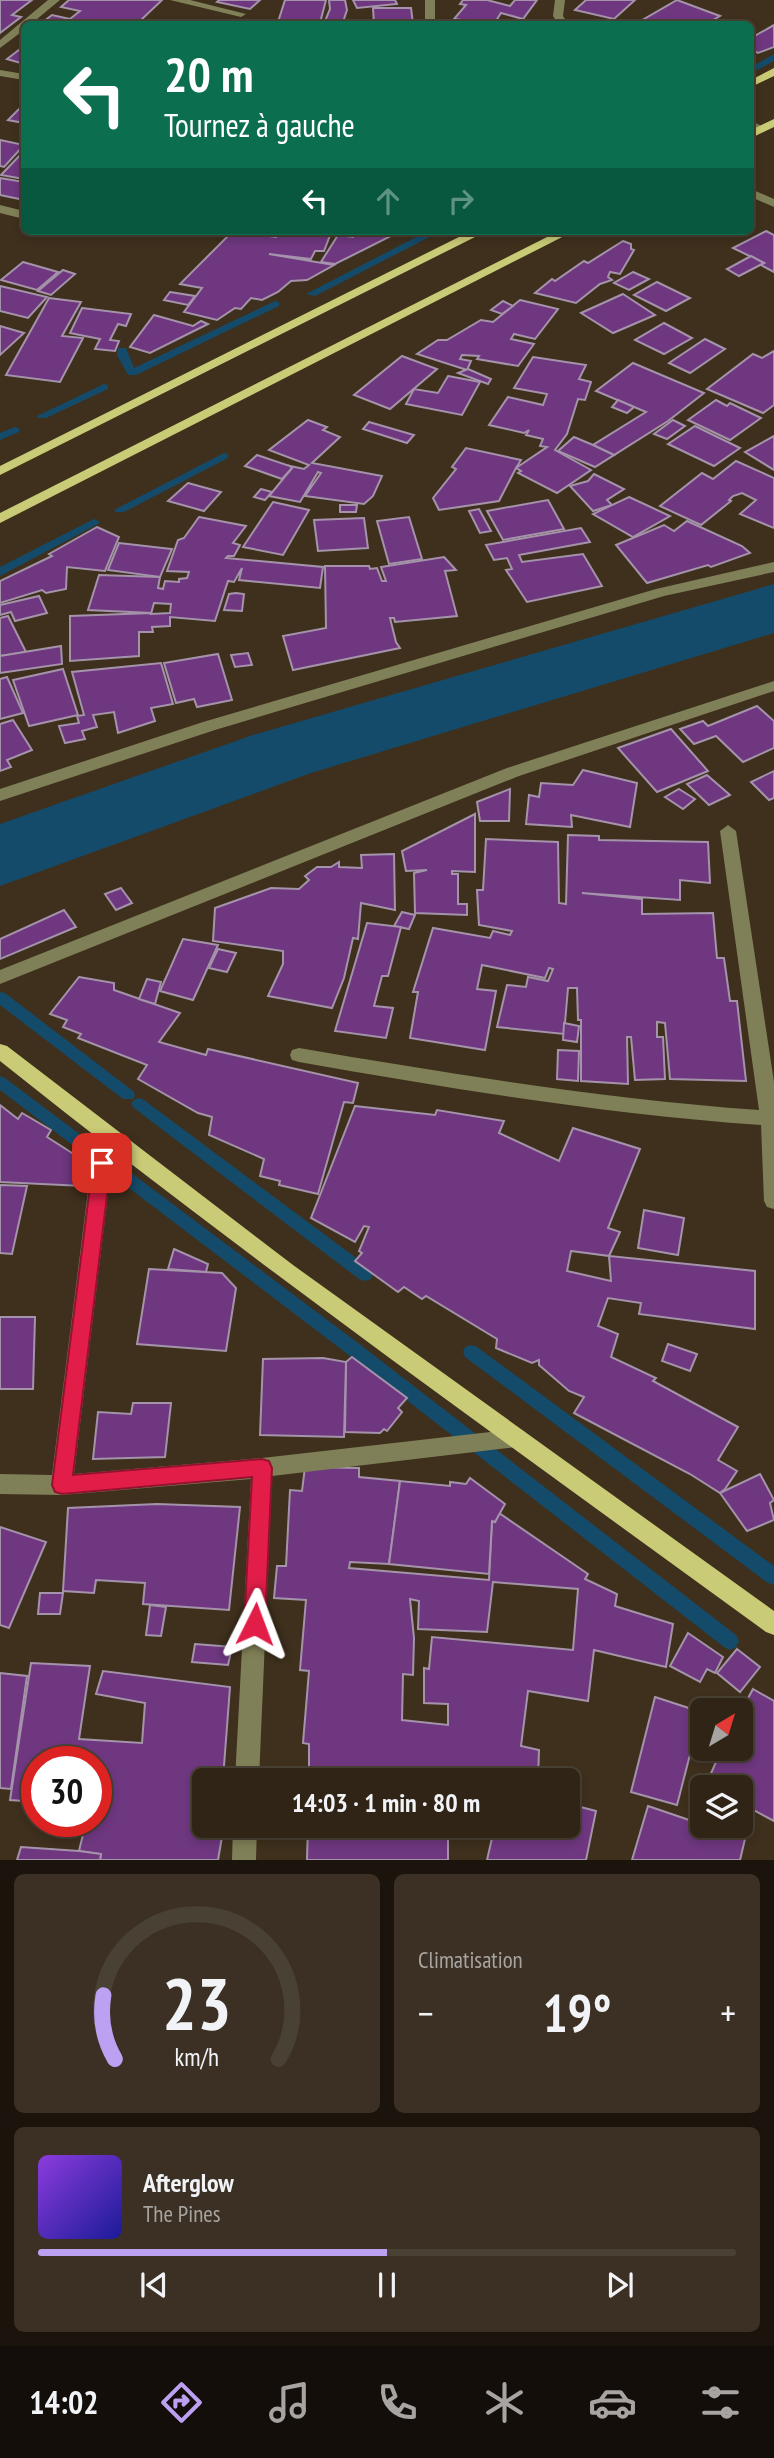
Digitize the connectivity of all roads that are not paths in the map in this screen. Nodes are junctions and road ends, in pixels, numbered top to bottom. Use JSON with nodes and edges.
{"nodes":[{"id":1,"x":55,"y":0,"type":"edge"},
{"id":2,"x":175,"y":0,"type":"edge"},
{"id":3,"x":430,"y":0,"type":"edge"},
{"id":4,"x":560,"y":0,"type":"edge"},
{"id":5,"x":241,"y":14,"type":"dead end"},
{"id":6,"x":30,"y":21,"type":"edge"},
{"id":7,"x":430,"y":21,"type":"edge"},
{"id":8,"x":561,"y":21,"type":"edge"},
{"id":9,"x":21,"y":28,"type":"edge"},
{"id":10,"x":0,"y":45,"type":"edge"},
{"id":11,"x":774,"y":71,"type":"edge"},
{"id":12,"x":0,"y":73,"type":"edge"},
{"id":13,"x":21,"y":76,"type":"edge"},
{"id":14,"x":754,"y":83,"type":"edge"},
{"id":15,"x":774,"y":122,"type":"edge"},
{"id":16,"x":754,"y":129,"type":"edge"},
{"id":17,"x":754,"y":193,"type":"edge"},
{"id":18,"x":774,"y":203,"type":"edge"},
{"id":19,"x":0,"y":209,"type":"edge"},
{"id":20,"x":21,"y":214,"type":"edge"},
{"id":21,"x":473,"y":235,"type":"edge"},
{"id":22,"x":560,"y":235,"type":"edge"},
{"id":23,"x":0,"y":471,"type":"edge"},
{"id":24,"x":0,"y":519,"type":"edge"},
{"id":25,"x":774,"y":567,"type":"edge"},
{"id":26,"x":774,"y":686,"type":"edge"},
{"id":27,"x":0,"y":795,"type":"edge"},
{"id":28,"x":727,"y":831,"type":"dead end"},
{"id":29,"x":0,"y":977,"type":"edge"},
{"id":30,"x":0,"y":1051,"type":"edge"},
{"id":31,"x":299,"y":1055,"type":"dead end"},
{"id":32,"x":772,"y":1118,"type":"edge"},
{"id":33,"x":105,"y":1136,"type":"junction"},
{"id":34,"x":774,"y":1201,"type":"edge"},
{"id":35,"x":516,"y":1438,"type":"junction"},
{"id":36,"x":262,"y":1468,"type":"junction"},
{"id":37,"x":0,"y":1484,"type":"edge"},
{"id":38,"x":62,"y":1485,"type":"junction"},
{"id":39,"x":774,"y":1623,"type":"edge"},
{"id":40,"x":248,"y":1768,"type":"edge"},
{"id":41,"x":245,"y":1838,"type":"edge"},
{"id":42,"x":244,"y":1860,"type":"edge"}],
"edges":[{"from":1,"to":6,"type":"street"},
{"from":2,"to":5,"type":"street"},
{"from":3,"to":7,"type":"street"},
{"from":4,"to":8,"type":"street"},
{"from":9,"to":10,"type":"street"},
{"from":11,"to":14,"type":"main road"},
{"from":12,"to":13,"type":"street"},
{"from":15,"to":16,"type":"main road"},
{"from":17,"to":18,"type":"street"},
{"from":19,"to":20,"type":"street"},
{"from":21,"to":23,"type":"main road"},
{"from":22,"to":24,"type":"main road"},
{"from":25,"to":27,"type":"street"},
{"from":26,"to":29,"type":"street"},
{"from":28,"to":32,"type":"street"},
{"from":30,"to":33,"type":"main road"},
{"from":31,"to":32,"type":"street"},
{"from":32,"to":34,"type":"street"},
{"from":33,"to":35,"type":"main road"},
{"from":33,"to":38,"type":"street"},
{"from":35,"to":36,"type":"street"},
{"from":35,"to":39,"type":"main road"},
{"from":36,"to":38,"type":"street"},
{"from":36,"to":40,"type":"street"},
{"from":37,"to":38,"type":"street"},
{"from":41,"to":42,"type":"street"}]}
